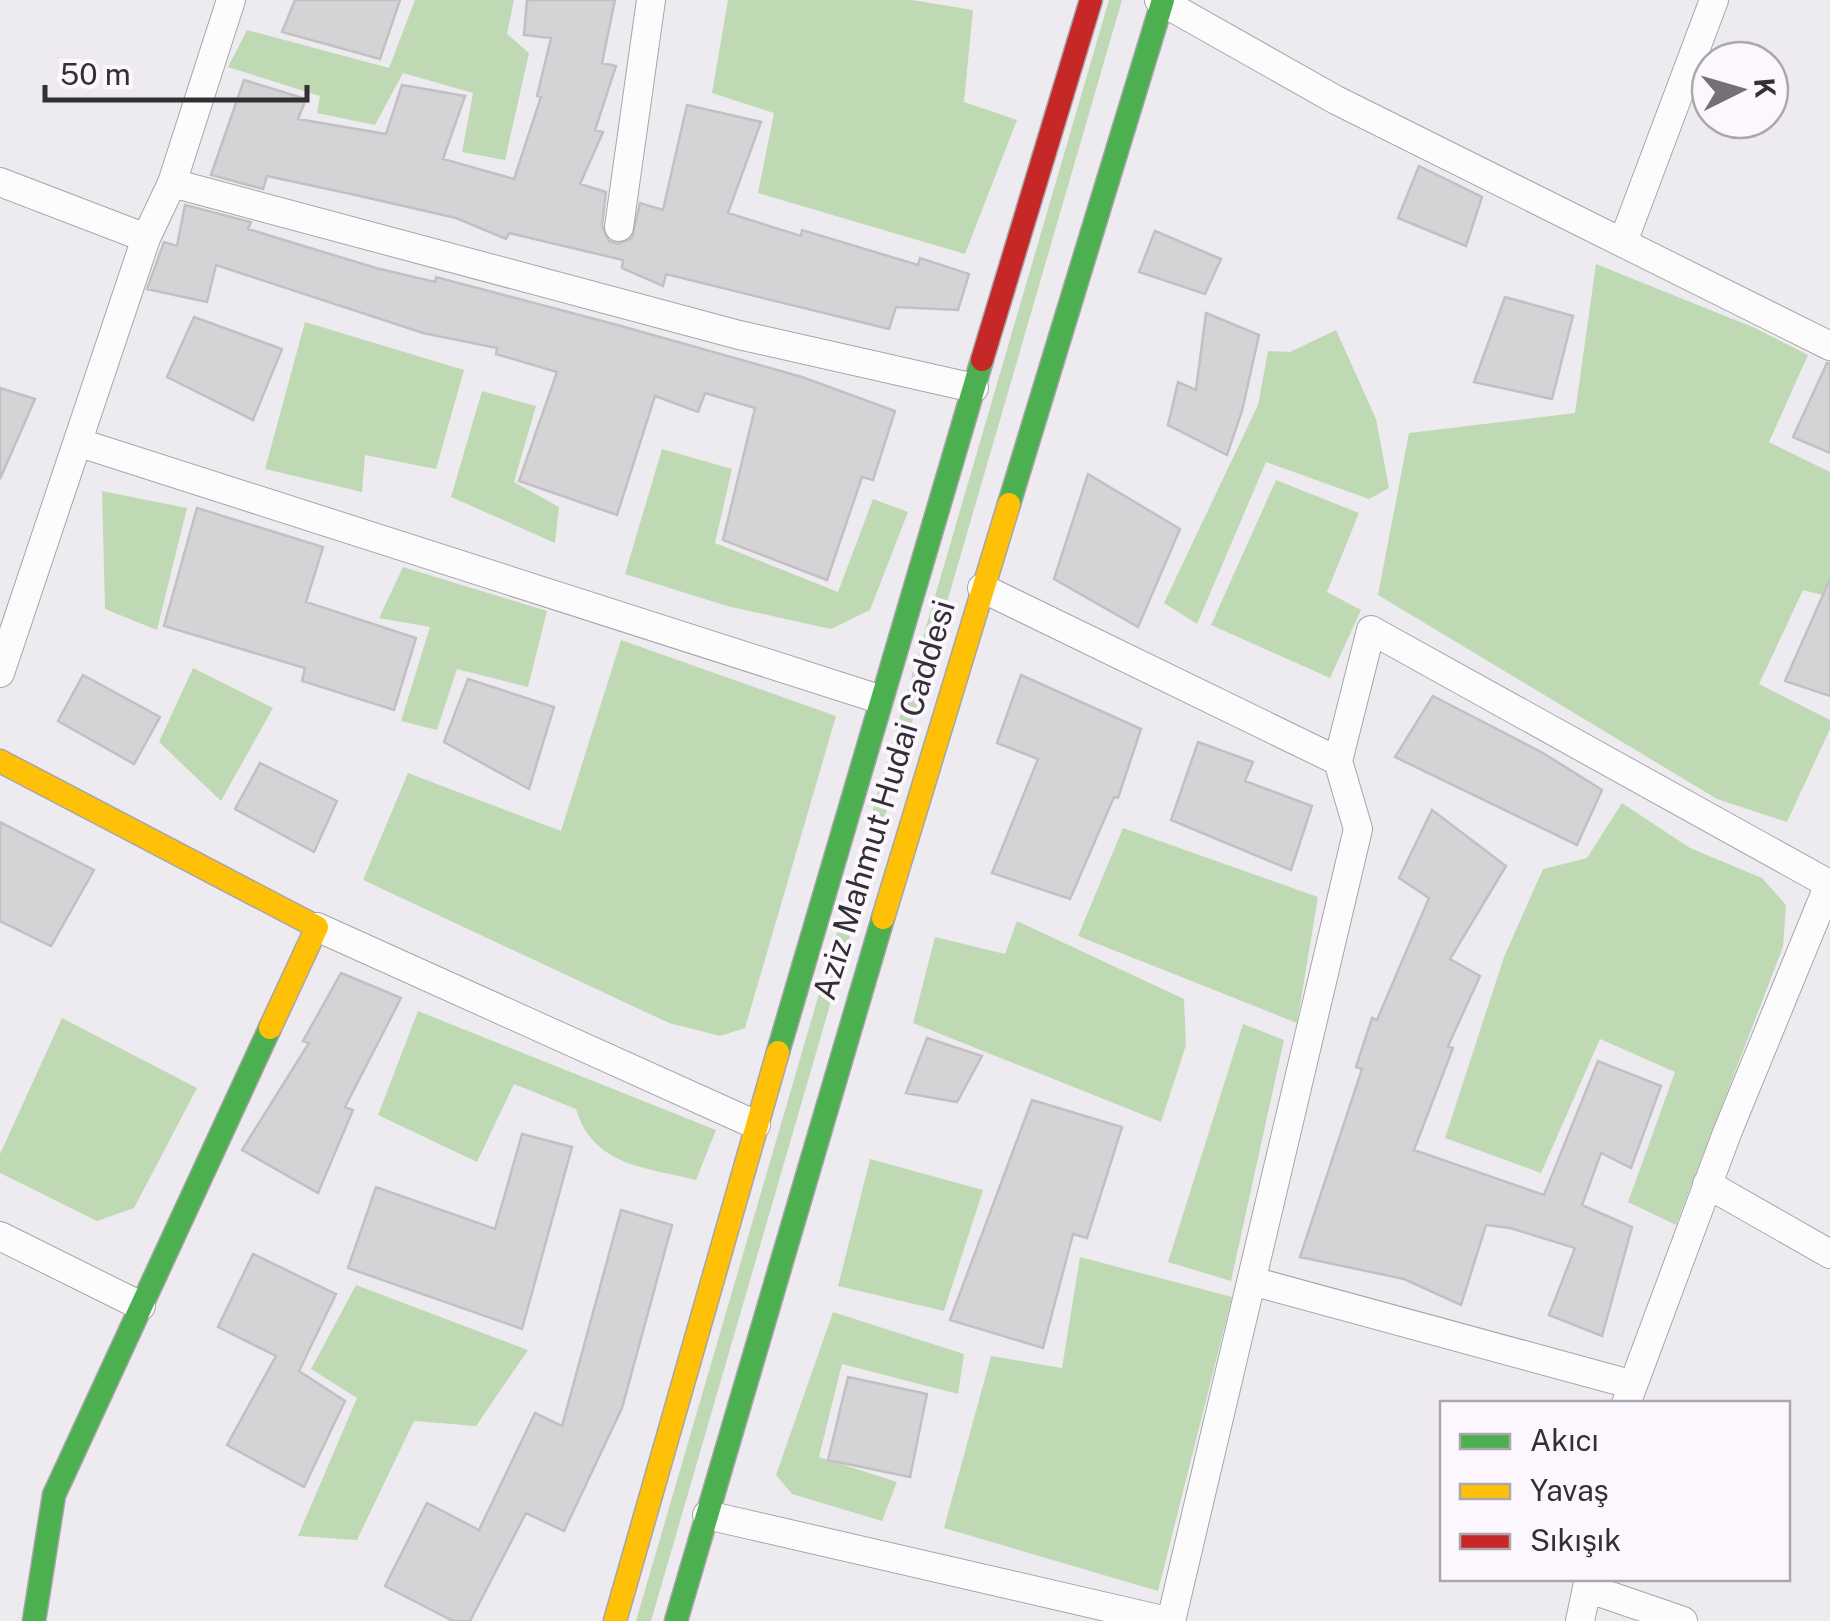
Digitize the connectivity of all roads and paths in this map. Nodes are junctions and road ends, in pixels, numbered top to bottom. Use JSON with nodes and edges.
{"nodes":[{"id":1,"x":231,"y":0,"type":"edge"},
{"id":2,"x":651,"y":0,"type":"edge"},
{"id":3,"x":1090,"y":0,"type":"edge"},
{"id":4,"x":1714,"y":0,"type":"edge"},
{"id":5,"x":1161,"y":1,"type":"edge"},
{"id":6,"x":0,"y":182,"type":"edge"},
{"id":7,"x":172,"y":183,"type":"junction"},
{"id":8,"x":618,"y":228,"type":"dead end"},
{"id":9,"x":146,"y":238,"type":"junction"},
{"id":10,"x":1623,"y":242,"type":"junction"},
{"id":11,"x":1830,"y":346,"type":"edge"},
{"id":12,"x":974,"y":388,"type":"junction"},
{"id":13,"x":80,"y":442,"type":"junction"},
{"id":14,"x":982,"y":588,"type":"junction"},
{"id":15,"x":0,"y":673,"type":"edge"},
{"id":16,"x":879,"y":700,"type":"junction"},
{"id":17,"x":0,"y":761,"type":"edge"},
{"id":18,"x":1338,"y":762,"type":"junction"},
{"id":19,"x":1830,"y":883,"type":"edge"},
{"id":20,"x":317,"y":927,"type":"junction"},
{"id":21,"x":756,"y":1125,"type":"junction"},
{"id":22,"x":1707,"y":1184,"type":"junction"},
{"id":23,"x":0,"y":1236,"type":"edge"},
{"id":24,"x":1830,"y":1254,"type":"edge"},
{"id":25,"x":1252,"y":1280,"type":"junction"},
{"id":26,"x":141,"y":1306,"type":"junction"},
{"id":27,"x":1628,"y":1394,"type":"edge"},
{"id":28,"x":706,"y":1515,"type":"junction"},
{"id":29,"x":1588,"y":1583,"type":"edge"},
{"id":30,"x":34,"y":1621,"type":"edge"},
{"id":31,"x":615,"y":1621,"type":"edge"},
{"id":32,"x":676,"y":1621,"type":"edge"},
{"id":33,"x":1169,"y":1621,"type":"edge"},
{"id":34,"x":1580,"y":1621,"type":"edge"},
{"id":35,"x":1682,"y":1621,"type":"edge"}],
"edges":[{"from":1,"to":7,"type":"street"},
{"from":2,"to":8,"type":"street"},
{"from":3,"to":12,"type":"street","name":"Aziz Mahmut Hudai Caddesi"},
{"from":4,"to":10,"type":"street"},
{"from":5,"to":10,"type":"street"},
{"from":5,"to":14,"type":"street","name":"Aziz Mahmut Hudai Caddesi"},
{"from":6,"to":9,"type":"street"},
{"from":7,"to":9,"type":"street"},
{"from":7,"to":12,"type":"street"},
{"from":9,"to":13,"type":"street"},
{"from":10,"to":11,"type":"street"},
{"from":12,"to":16,"type":"street","name":"Aziz Mahmut Hudai Caddesi"},
{"from":13,"to":15,"type":"street"},
{"from":13,"to":16,"type":"street"},
{"from":14,"to":18,"type":"street"},
{"from":14,"to":28,"type":"street","name":"Aziz Mahmut Hudai Caddesi"},
{"from":16,"to":21,"type":"street","name":"Aziz Mahmut Hudai Caddesi"},
{"from":17,"to":20,"type":"street"},
{"from":18,"to":19,"type":"street"},
{"from":18,"to":25,"type":"street"},
{"from":19,"to":22,"type":"street"},
{"from":20,"to":21,"type":"street"},
{"from":20,"to":26,"type":"street"},
{"from":21,"to":31,"type":"street","name":"Aziz Mahmut Hudai Caddesi"},
{"from":22,"to":24,"type":"street"},
{"from":22,"to":27,"type":"street"},
{"from":23,"to":26,"type":"street"},
{"from":25,"to":27,"type":"street"},
{"from":25,"to":33,"type":"street"},
{"from":26,"to":30,"type":"street"},
{"from":28,"to":32,"type":"street","name":"Aziz Mahmut Hudai Caddesi"},
{"from":28,"to":33,"type":"street"},
{"from":29,"to":34,"type":"street"},
{"from":29,"to":35,"type":"street"}]}
